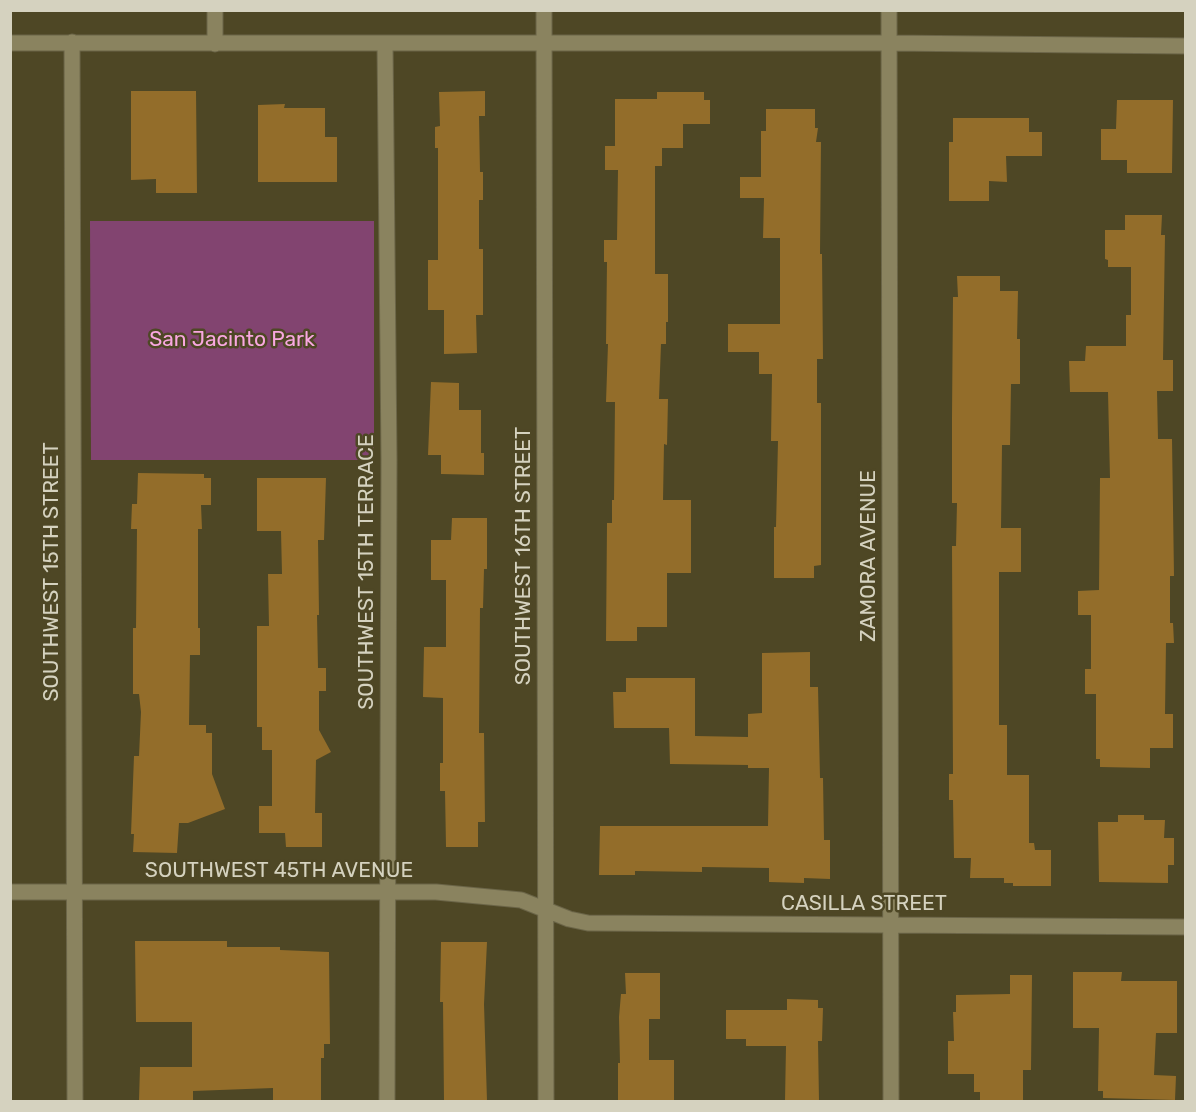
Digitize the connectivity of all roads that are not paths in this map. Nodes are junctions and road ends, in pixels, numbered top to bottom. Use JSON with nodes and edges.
{"nodes":[{"id":1,"x":215,"y":10,"type":"edge"},
{"id":2,"x":544,"y":10,"type":"edge"},
{"id":3,"x":889,"y":10,"type":"edge"},
{"id":4,"x":72,"y":42,"type":"junction"},
{"id":5,"x":10,"y":43,"type":"edge"},
{"id":6,"x":385,"y":43,"type":"junction"},
{"id":7,"x":544,"y":43,"type":"junction"},
{"id":8,"x":889,"y":43,"type":"junction"},
{"id":9,"x":215,"y":44,"type":"junction"},
{"id":10,"x":1185,"y":46,"type":"edge"},
{"id":11,"x":387,"y":891,"type":"junction"},
{"id":12,"x":10,"y":892,"type":"edge"},
{"id":13,"x":75,"y":893,"type":"junction"},
{"id":14,"x":545,"y":909,"type":"junction"},
{"id":15,"x":891,"y":926,"type":"junction"},
{"id":16,"x":1185,"y":927,"type":"edge"},
{"id":17,"x":75,"y":1101,"type":"edge"},
{"id":18,"x":387,"y":1101,"type":"edge"},
{"id":19,"x":546,"y":1101,"type":"edge"},
{"id":20,"x":891,"y":1101,"type":"edge"}],
"edges":[{"from":1,"to":9,"type":"street"},
{"from":2,"to":7,"type":"street","name":"SOUTHWEST 16TH STREET"},
{"from":3,"to":8,"type":"street","name":"ZAMORA AVENUE"},
{"from":4,"to":5,"type":"street"},
{"from":4,"to":9,"type":"street"},
{"from":4,"to":13,"type":"street","name":"SOUTHWEST 15TH STREET"},
{"from":6,"to":7,"type":"street"},
{"from":6,"to":9,"type":"street"},
{"from":6,"to":11,"type":"street","name":"SOUTHWEST 15TH TERRACE"},
{"from":7,"to":8,"type":"street"},
{"from":7,"to":14,"type":"street","name":"SOUTHWEST 16TH STREET"},
{"from":8,"to":10,"type":"street"},
{"from":8,"to":15,"type":"street","name":"ZAMORA AVENUE"},
{"from":11,"to":13,"type":"street","name":"SOUTHWEST 45TH AVENUE"},
{"from":11,"to":14,"type":"street","name":"SOUTHWEST 45TH AVENUE"},
{"from":11,"to":18,"type":"street","name":"SOUTHWEST 15TH TERRACE"},
{"from":12,"to":13,"type":"street","name":"SOUTHWEST 45TH AVENUE"},
{"from":13,"to":17,"type":"street","name":"SOUTHWEST 15TH STREET"},
{"from":14,"to":15,"type":"street","name":"CASILLA STREET"},
{"from":14,"to":19,"type":"street","name":"SOUTHWEST 16TH STREET"},
{"from":15,"to":16,"type":"street","name":"CASILLA STREET"},
{"from":15,"to":20,"type":"street","name":"ZAMORA AVENUE"}]}
